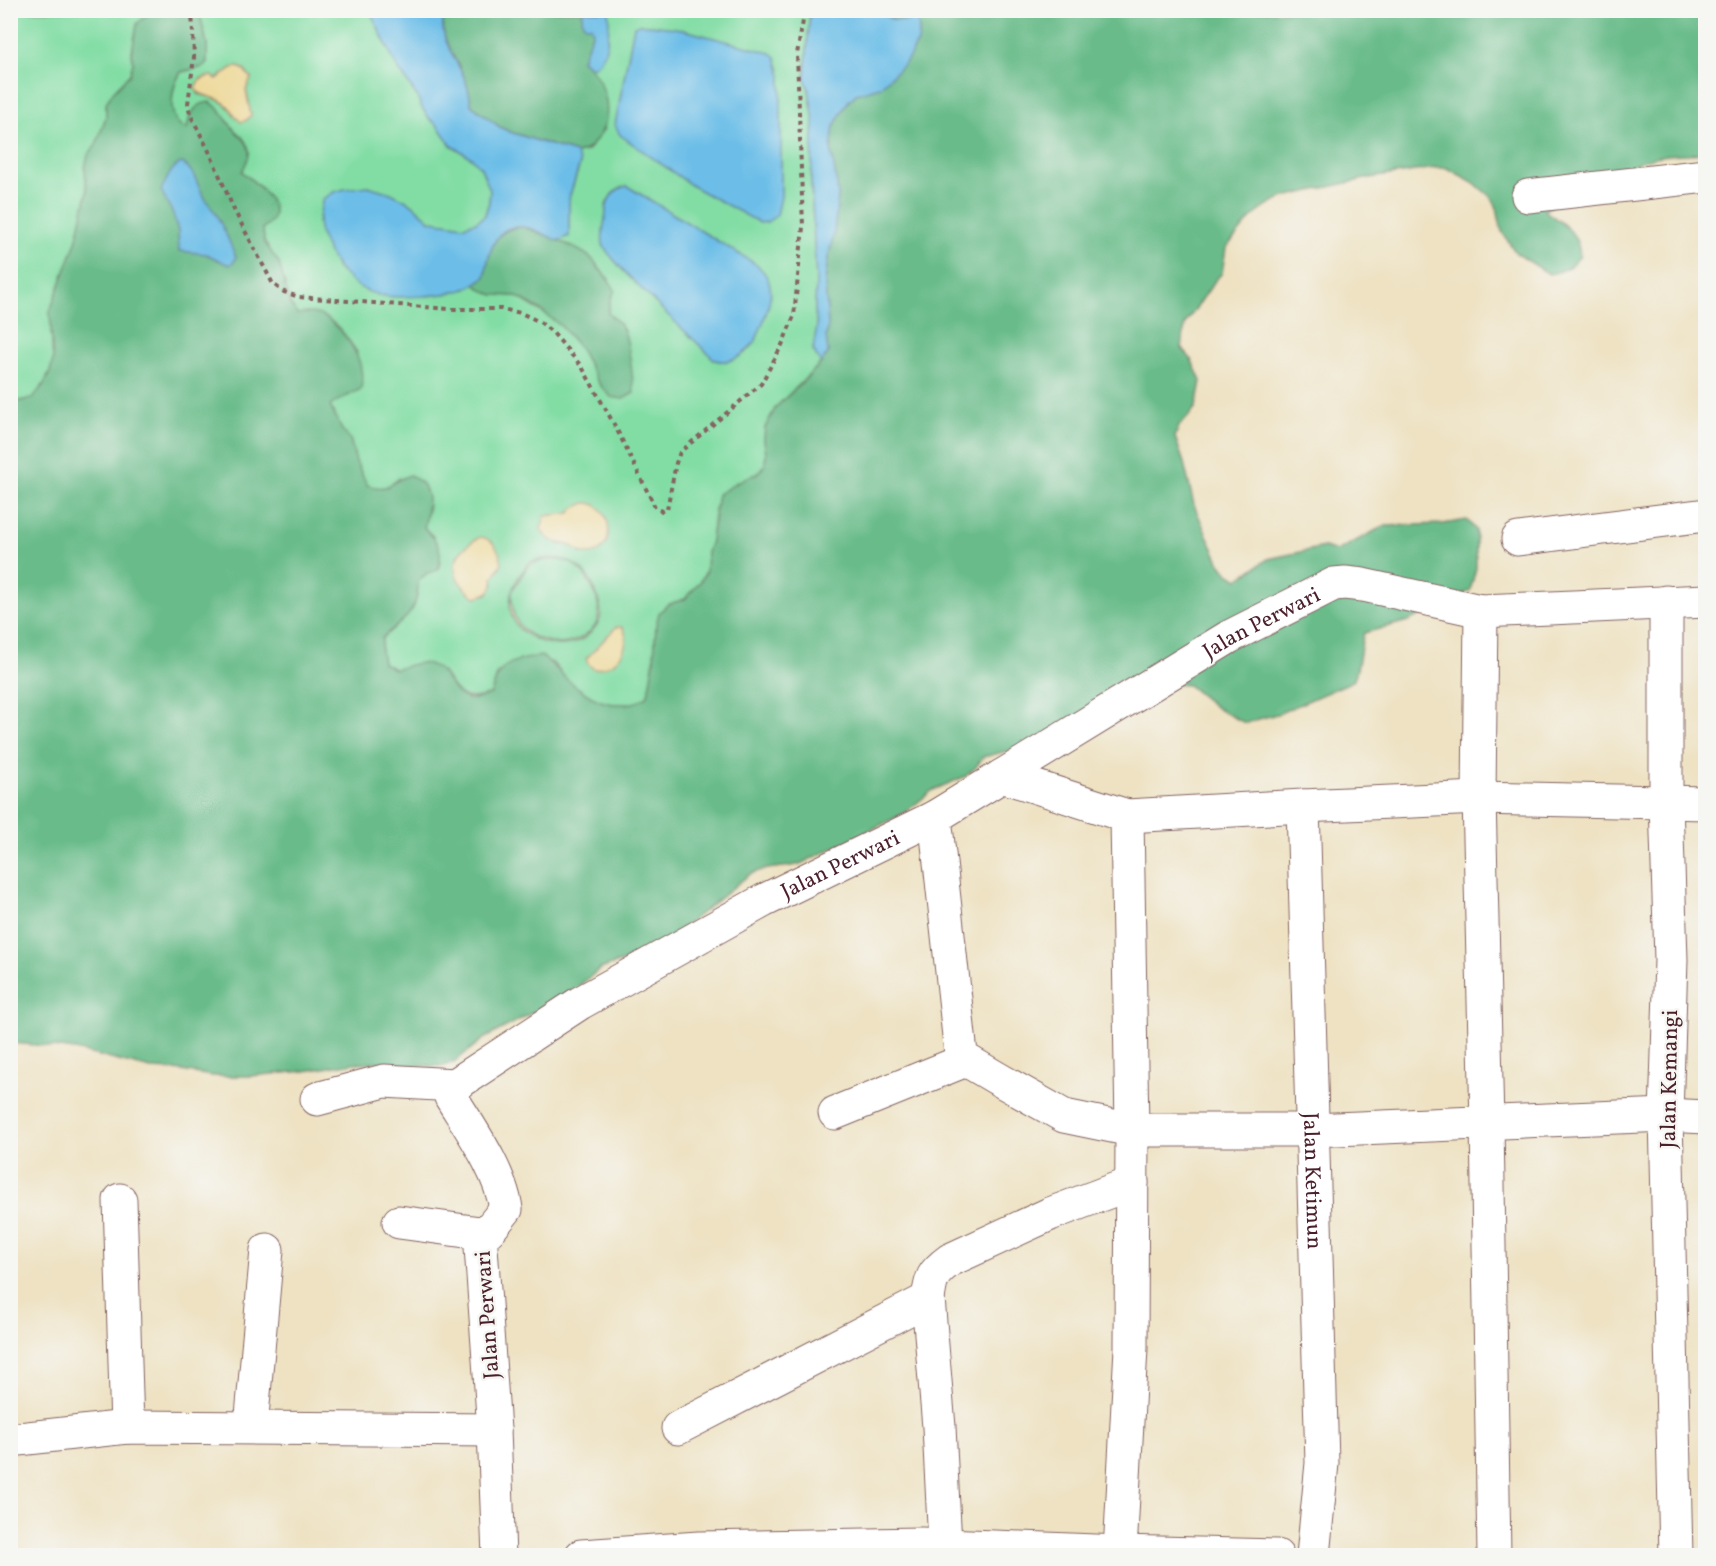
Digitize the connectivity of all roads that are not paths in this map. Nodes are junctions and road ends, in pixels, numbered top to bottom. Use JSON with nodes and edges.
{"nodes":[{"id":1,"x":1706,"y":176,"type":"edge"},
{"id":2,"x":1528,"y":196,"type":"dead end"},
{"id":3,"x":1706,"y":515,"type":"edge"},
{"id":4,"x":1518,"y":540,"type":"dead end"},
{"id":5,"x":1706,"y":601,"type":"edge"},
{"id":6,"x":1666,"y":602,"type":"junction"},
{"id":7,"x":1481,"y":611,"type":"junction"},
{"id":8,"x":1002,"y":776,"type":"junction"},
{"id":9,"x":1479,"y":798,"type":"junction"},
{"id":10,"x":1666,"y":802,"type":"junction"},
{"id":11,"x":1706,"y":803,"type":"edge"},
{"id":12,"x":1303,"y":806,"type":"junction"},
{"id":13,"x":1127,"y":816,"type":"junction"},
{"id":14,"x":935,"y":817,"type":"junction"},
{"id":15,"x":966,"y":1060,"type":"junction"},
{"id":16,"x":455,"y":1085,"type":"junction"},
{"id":17,"x":317,"y":1099,"type":"dead end"},
{"id":18,"x":835,"y":1113,"type":"dead end"},
{"id":19,"x":1666,"y":1115,"type":"junction"},
{"id":20,"x":1706,"y":1117,"type":"edge"},
{"id":21,"x":1487,"y":1123,"type":"junction"},
{"id":22,"x":1132,"y":1130,"type":"junction"},
{"id":23,"x":1312,"y":1130,"type":"junction"},
{"id":24,"x":1132,"y":1183,"type":"junction"},
{"id":25,"x":120,"y":1200,"type":"dead end"},
{"id":26,"x":399,"y":1222,"type":"dead end"},
{"id":27,"x":480,"y":1233,"type":"junction"},
{"id":28,"x":267,"y":1250,"type":"dead end"},
{"id":29,"x":928,"y":1299,"type":"junction"},
{"id":30,"x":127,"y":1427,"type":"junction"},
{"id":31,"x":251,"y":1427,"type":"junction"},
{"id":32,"x":678,"y":1428,"type":"dead end"},
{"id":33,"x":495,"y":1430,"type":"junction"},
{"id":34,"x":10,"y":1440,"type":"edge"},
{"id":35,"x":945,"y":1545,"type":"junction"},
{"id":36,"x":1120,"y":1552,"type":"junction"},
{"id":37,"x":1183,"y":1554,"type":"edge"},
{"id":38,"x":499,"y":1556,"type":"edge"},
{"id":39,"x":582,"y":1556,"type":"edge"},
{"id":40,"x":1277,"y":1556,"type":"edge"},
{"id":41,"x":1312,"y":1556,"type":"edge"},
{"id":42,"x":1494,"y":1556,"type":"edge"},
{"id":43,"x":1676,"y":1556,"type":"edge"}],
"edges":[{"from":1,"to":2,"type":"street"},
{"from":3,"to":4,"type":"street"},
{"from":5,"to":6,"type":"street","name":"Jalan Perwari"},
{"from":6,"to":7,"type":"street","name":"Jalan Perwari"},
{"from":6,"to":10,"type":"street","name":"Jalan Kemangi"},
{"from":7,"to":8,"type":"street","name":"Jalan Perwari"},
{"from":7,"to":9,"type":"street"},
{"from":8,"to":13,"type":"street"},
{"from":8,"to":14,"type":"street","name":"Jalan Perwari"},
{"from":9,"to":10,"type":"street"},
{"from":9,"to":12,"type":"street"},
{"from":9,"to":21,"type":"street"},
{"from":10,"to":11,"type":"street"},
{"from":10,"to":19,"type":"street","name":"Jalan Kemangi"},
{"from":12,"to":13,"type":"street"},
{"from":12,"to":23,"type":"street","name":"Jalan Ketimun"},
{"from":13,"to":22,"type":"street"},
{"from":14,"to":15,"type":"street"},
{"from":14,"to":16,"type":"street","name":"Jalan Perwari"},
{"from":15,"to":18,"type":"street"},
{"from":15,"to":22,"type":"street"},
{"from":16,"to":17,"type":"street"},
{"from":16,"to":27,"type":"street","name":"Jalan Perwari"},
{"from":19,"to":20,"type":"street"},
{"from":19,"to":21,"type":"street"},
{"from":19,"to":43,"type":"street","name":"Jalan Kemangi"},
{"from":21,"to":23,"type":"street"},
{"from":21,"to":42,"type":"street"},
{"from":22,"to":23,"type":"street"},
{"from":22,"to":24,"type":"street"},
{"from":23,"to":41,"type":"street","name":"Jalan Ketimun"},
{"from":24,"to":29,"type":"street"},
{"from":24,"to":36,"type":"street"},
{"from":25,"to":30,"type":"street"},
{"from":26,"to":27,"type":"street"},
{"from":27,"to":33,"type":"street","name":"Jalan Perwari"},
{"from":28,"to":31,"type":"street"},
{"from":29,"to":32,"type":"street"},
{"from":29,"to":35,"type":"street"},
{"from":30,"to":31,"type":"street"},
{"from":30,"to":34,"type":"street"},
{"from":31,"to":33,"type":"street"},
{"from":33,"to":38,"type":"street","name":"Jalan Perwari"},
{"from":35,"to":36,"type":"street"},
{"from":35,"to":39,"type":"street"},
{"from":36,"to":37,"type":"street"},
{"from":37,"to":40,"type":"street"}]}
